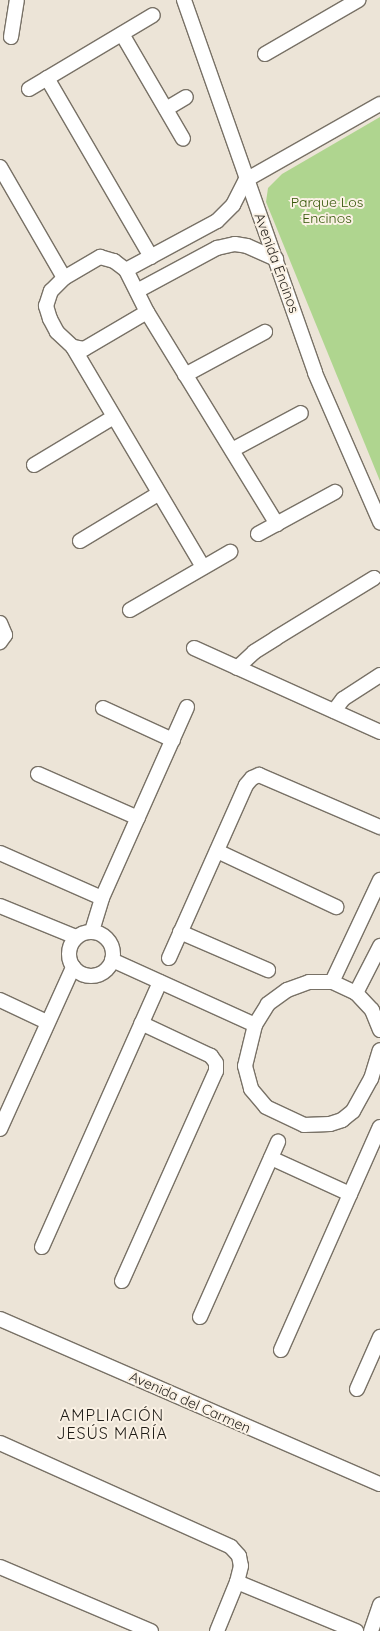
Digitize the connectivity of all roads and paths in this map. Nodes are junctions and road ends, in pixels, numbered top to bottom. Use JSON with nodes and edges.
{"nodes":[{"id":1,"x":17,"y":0,"type":"edge"},
{"id":2,"x":184,"y":0,"type":"edge"},
{"id":3,"x":358,"y":0,"type":"edge"},
{"id":4,"x":153,"y":15,"type":"dead end"},
{"id":5,"x":122,"y":34,"type":"junction"},
{"id":6,"x":11,"y":37,"type":"dead end"},
{"id":7,"x":265,"y":54,"type":"dead end"},
{"id":8,"x":47,"y":78,"type":"junction"},
{"id":9,"x":29,"y":89,"type":"dead end"},
{"id":10,"x":186,"y":97,"type":"dead end"},
{"id":11,"x":380,"y":104,"type":"edge"},
{"id":12,"x":166,"y":109,"type":"junction"},
{"id":13,"x":183,"y":139,"type":"dead end"},
{"id":14,"x":0,"y":167,"type":"edge"},
{"id":15,"x":246,"y":180,"type":"junction"},
{"id":16,"x":151,"y":257,"type":"junction"},
{"id":17,"x":276,"y":259,"type":"junction"},
{"id":18,"x":126,"y":270,"type":"junction"},
{"id":19,"x":64,"y":278,"type":"junction"},
{"id":20,"x":137,"y":291,"type":"junction"},
{"id":21,"x":147,"y":312,"type":"junction"},
{"id":22,"x":265,"y":332,"type":"dead end"},
{"id":23,"x":72,"y":347,"type":"junction"},
{"id":24,"x":185,"y":375,"type":"junction"},
{"id":25,"x":301,"y":413,"type":"dead end"},
{"id":26,"x":114,"y":417,"type":"junction"},
{"id":27,"x":232,"y":450,"type":"junction"},
{"id":28,"x":34,"y":465,"type":"dead end"},
{"id":29,"x":335,"y":492,"type":"dead end"},
{"id":30,"x":158,"y":494,"type":"junction"},
{"id":31,"x":376,"y":503,"type":"edge"},
{"id":32,"x":379,"y":520,"type":"edge"},
{"id":33,"x":277,"y":524,"type":"junction"},
{"id":34,"x":258,"y":534,"type":"dead end"},
{"id":35,"x":80,"y":541,"type":"dead end"},
{"id":36,"x":230,"y":552,"type":"dead end"},
{"id":37,"x":203,"y":567,"type":"junction"},
{"id":38,"x":374,"y":578,"type":"dead end"},
{"id":39,"x":130,"y":610,"type":"dead end"},
{"id":40,"x":0,"y":623,"type":"edge"},
{"id":41,"x":0,"y":642,"type":"edge"},
{"id":42,"x":194,"y":648,"type":"dead end"},
{"id":43,"x":237,"y":668,"type":"junction"},
{"id":44,"x":380,"y":675,"type":"edge"},
{"id":45,"x":187,"y":707,"type":"dead end"},
{"id":46,"x":104,"y":708,"type":"dead end"},
{"id":47,"x":334,"y":711,"type":"junction"},
{"id":48,"x":380,"y":732,"type":"edge"},
{"id":49,"x":173,"y":740,"type":"junction"},
{"id":50,"x":38,"y":774,"type":"dead end"},
{"id":51,"x":138,"y":818,"type":"junction"},
{"id":52,"x":380,"y":827,"type":"edge"},
{"id":53,"x":217,"y":851,"type":"junction"},
{"id":54,"x":0,"y":853,"type":"edge"},
{"id":55,"x":380,"y":880,"type":"edge"},
{"id":56,"x":102,"y":898,"type":"junction"},
{"id":57,"x":0,"y":906,"type":"edge"},
{"id":58,"x":336,"y":908,"type":"dead end"},
{"id":59,"x":92,"y":931,"type":"junction"},
{"id":60,"x":180,"y":932,"type":"junction"},
{"id":61,"x":76,"y":938,"type":"junction"},
{"id":62,"x":380,"y":946,"type":"edge"},
{"id":63,"x":169,"y":958,"type":"dead end"},
{"id":64,"x":112,"y":960,"type":"junction"},
{"id":65,"x":73,"y":967,"type":"junction"},
{"id":66,"x":268,"y":970,"type":"dead end"},
{"id":67,"x":160,"y":982,"type":"junction"},
{"id":68,"x":332,"y":982,"type":"junction"},
{"id":69,"x":356,"y":993,"type":"junction"},
{"id":70,"x":0,"y":1000,"type":"edge"},
{"id":71,"x":47,"y":1022,"type":"junction"},
{"id":72,"x":141,"y":1023,"type":"junction"},
{"id":73,"x":255,"y":1025,"type":"junction"},
{"id":74,"x":380,"y":1030,"type":"edge"},
{"id":75,"x":380,"y":1050,"type":"edge"},
{"id":76,"x":375,"y":1081,"type":"edge"},
{"id":77,"x":6,"y":1098,"type":"edge"},
{"id":78,"x":380,"y":1127,"type":"edge"},
{"id":79,"x":0,"y":1129,"type":"edge"},
{"id":80,"x":278,"y":1142,"type":"dead end"},
{"id":81,"x":271,"y":1158,"type":"junction"},
{"id":82,"x":350,"y":1194,"type":"junction"},
{"id":83,"x":42,"y":1247,"type":"dead end"},
{"id":84,"x":122,"y":1281,"type":"dead end"},
{"id":85,"x":200,"y":1317,"type":"dead end"},
{"id":86,"x":0,"y":1319,"type":"edge"},
{"id":87,"x":380,"y":1337,"type":"edge"},
{"id":88,"x":280,"y":1350,"type":"dead end"},
{"id":89,"x":357,"y":1389,"type":"dead end"},
{"id":90,"x":0,"y":1443,"type":"edge"},
{"id":91,"x":380,"y":1484,"type":"edge"},
{"id":92,"x":0,"y":1567,"type":"edge"},
{"id":93,"x":237,"y":1582,"type":"junction"},
{"id":94,"x":380,"y":1606,"type":"edge"},
{"id":95,"x":151,"y":1631,"type":"edge"},
{"id":96,"x":217,"y":1631,"type":"edge"},
{"id":97,"x":356,"y":1631,"type":"edge"},
{"id":98,"x":371,"y":1631,"type":"edge"}],
"edges":[{"from":1,"to":6,"type":"street"},
{"from":2,"to":15,"type":"street","name":"Avenida Encinos"},
{"from":3,"to":7,"type":"street"},
{"from":4,"to":5,"type":"street"},
{"from":5,"to":8,"type":"street"},
{"from":5,"to":12,"type":"street"},
{"from":8,"to":9,"type":"street"},
{"from":8,"to":16,"type":"street"},
{"from":10,"to":12,"type":"street"},
{"from":11,"to":15,"type":"street"},
{"from":12,"to":13,"type":"street"},
{"from":14,"to":19,"type":"street"},
{"from":15,"to":16,"type":"street"},
{"from":15,"to":17,"type":"street","name":"Avenida Encinos"},
{"from":16,"to":18,"type":"street"},
{"from":17,"to":20,"type":"street"},
{"from":17,"to":31,"type":"street","name":"Avenida Encinos"},
{"from":18,"to":19,"type":"street"},
{"from":18,"to":20,"type":"street"},
{"from":19,"to":23,"type":"street"},
{"from":20,"to":21,"type":"street"},
{"from":21,"to":23,"type":"street"},
{"from":21,"to":24,"type":"street"},
{"from":22,"to":24,"type":"street"},
{"from":23,"to":26,"type":"street"},
{"from":24,"to":27,"type":"street"},
{"from":25,"to":27,"type":"street"},
{"from":26,"to":28,"type":"street"},
{"from":26,"to":30,"type":"street"},
{"from":27,"to":33,"type":"street"},
{"from":29,"to":33,"type":"street"},
{"from":30,"to":35,"type":"street"},
{"from":30,"to":37,"type":"street"},
{"from":31,"to":32,"type":"street","name":"Avenida Encinos"},
{"from":33,"to":34,"type":"street"},
{"from":36,"to":37,"type":"street"},
{"from":37,"to":39,"type":"street"},
{"from":38,"to":43,"type":"street"},
{"from":40,"to":41,"type":"street"},
{"from":42,"to":43,"type":"street"},
{"from":43,"to":47,"type":"street"},
{"from":44,"to":47,"type":"street"},
{"from":45,"to":49,"type":"street"},
{"from":46,"to":49,"type":"street"},
{"from":47,"to":48,"type":"street"},
{"from":49,"to":51,"type":"street"},
{"from":50,"to":51,"type":"street"},
{"from":51,"to":56,"type":"street"},
{"from":52,"to":53,"type":"street"},
{"from":53,"to":58,"type":"street"},
{"from":53,"to":60,"type":"street"},
{"from":54,"to":56,"type":"street"},
{"from":55,"to":68,"type":"street"},
{"from":56,"to":59,"type":"street"},
{"from":57,"to":61,"type":"street"},
{"from":59,"to":61,"type":"street"},
{"from":59,"to":64,"type":"street"},
{"from":60,"to":63,"type":"street"},
{"from":60,"to":66,"type":"street"},
{"from":61,"to":65,"type":"street"},
{"from":62,"to":69,"type":"street"},
{"from":64,"to":65,"type":"street"},
{"from":64,"to":67,"type":"street"},
{"from":65,"to":71,"type":"street"},
{"from":67,"to":72,"type":"street"},
{"from":67,"to":73,"type":"street"},
{"from":68,"to":69,"type":"street"},
{"from":68,"to":73,"type":"street"},
{"from":69,"to":74,"type":"street"},
{"from":70,"to":71,"type":"street"},
{"from":71,"to":77,"type":"street"},
{"from":72,"to":83,"type":"street"},
{"from":72,"to":84,"type":"street"},
{"from":73,"to":76,"type":"street"},
{"from":75,"to":76,"type":"street"},
{"from":77,"to":79,"type":"street"},
{"from":78,"to":82,"type":"street"},
{"from":80,"to":81,"type":"street"},
{"from":81,"to":82,"type":"street"},
{"from":81,"to":85,"type":"street"},
{"from":82,"to":88,"type":"street"},
{"from":86,"to":91,"type":"street","name":"Avenida del Carmen"},
{"from":87,"to":89,"type":"street"},
{"from":90,"to":93,"type":"street"},
{"from":92,"to":95,"type":"street"},
{"from":93,"to":96,"type":"street"},
{"from":93,"to":97,"type":"street"},
{"from":94,"to":98,"type":"street"}]}
